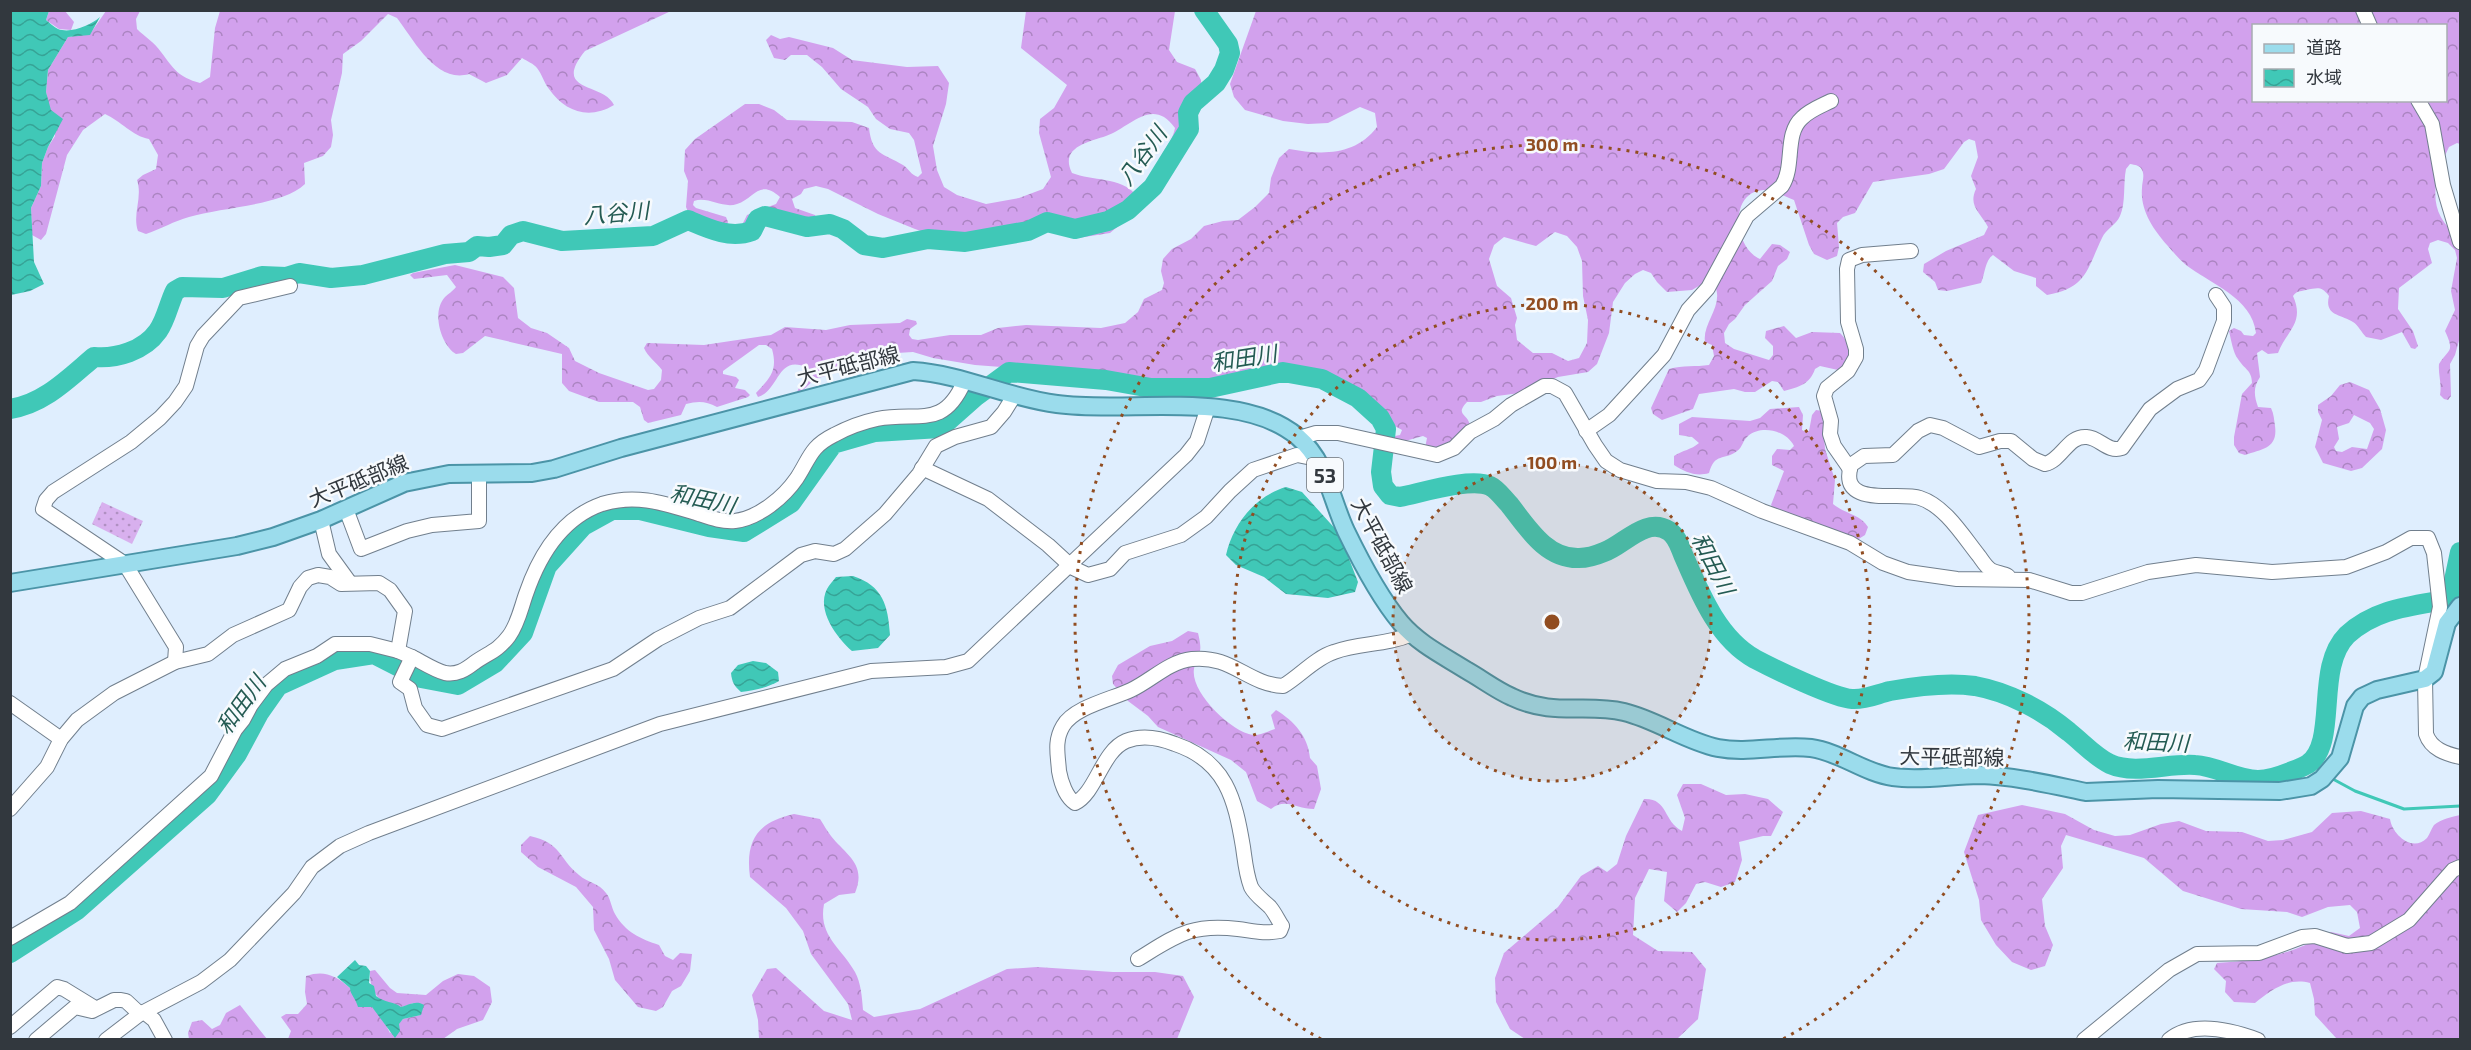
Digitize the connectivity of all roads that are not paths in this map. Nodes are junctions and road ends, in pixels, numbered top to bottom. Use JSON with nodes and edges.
{"nodes":[{"id":1,"x":2363,"y":10,"type":"edge"},
{"id":2,"x":2369,"y":24,"type":"edge"},
{"id":3,"x":1831,"y":101,"type":"dead end"},
{"id":4,"x":2419,"y":102,"type":"edge"},
{"id":5,"x":2460,"y":242,"type":"edge"},
{"id":6,"x":1911,"y":251,"type":"dead end"},
{"id":7,"x":290,"y":286,"type":"dead end"},
{"id":8,"x":2216,"y":295,"type":"dead end"},
{"id":9,"x":964,"y":382,"type":"junction"},
{"id":10,"x":1014,"y":396,"type":"junction"},
{"id":11,"x":1208,"y":407,"type":"junction"},
{"id":12,"x":1586,"y":430,"type":"junction"},
{"id":13,"x":1299,"y":438,"type":"junction"},
{"id":14,"x":1317,"y":459,"type":"junction"},
{"id":15,"x":922,"y":468,"type":"junction"},
{"id":16,"x":1850,"y":469,"type":"junction"},
{"id":17,"x":479,"y":474,"type":"junction"},
{"id":18,"x":346,"y":509,"type":"junction"},
{"id":19,"x":321,"y":520,"type":"junction"},
{"id":20,"x":125,"y":564,"type":"junction"},
{"id":21,"x":1069,"y":564,"type":"junction"},
{"id":22,"x":2013,"y":579,"type":"junction"},
{"id":23,"x":10,"y":583,"type":"edge"},
{"id":24,"x":350,"y":584,"type":"junction"},
{"id":25,"x":2460,"y":606,"type":"edge"},
{"id":26,"x":1412,"y":634,"type":"junction"},
{"id":27,"x":398,"y":651,"type":"junction"},
{"id":28,"x":412,"y":657,"type":"junction"},
{"id":29,"x":175,"y":662,"type":"junction"},
{"id":30,"x":2425,"y":679,"type":"junction"},
{"id":31,"x":10,"y":703,"type":"edge"},
{"id":32,"x":61,"y":739,"type":"junction"},
{"id":33,"x":2460,"y":757,"type":"edge"},
{"id":34,"x":10,"y":809,"type":"edge"},
{"id":35,"x":2460,"y":867,"type":"edge"},
{"id":36,"x":10,"y":938,"type":"edge"},
{"id":37,"x":1138,"y":958,"type":"dead end"},
{"id":38,"x":97,"y":1010,"type":"junction"},
{"id":39,"x":142,"y":1013,"type":"junction"},
{"id":40,"x":10,"y":1027,"type":"edge"},
{"id":41,"x":36,"y":1040,"type":"edge"},
{"id":42,"x":106,"y":1040,"type":"edge"},
{"id":43,"x":165,"y":1040,"type":"edge"},
{"id":44,"x":2084,"y":1040,"type":"edge"},
{"id":45,"x":2169,"y":1040,"type":"edge"},
{"id":46,"x":2258,"y":1040,"type":"edge"}],
"edges":[{"from":1,"to":2,"type":"street"},
{"from":3,"to":12,"type":"street"},
{"from":4,"to":5,"type":"street"},
{"from":6,"to":16,"type":"street"},
{"from":7,"to":20,"type":"street"},
{"from":8,"to":16,"type":"street"},
{"from":9,"to":10,"type":"main road","name":"大平砥部線","number":"53"},
{"from":9,"to":17,"type":"main road","name":"大平砥部線","number":"53"},
{"from":9,"to":28,"type":"street"},
{"from":10,"to":11,"type":"main road","name":"大平砥部線","number":"53"},
{"from":10,"to":15,"type":"street"},
{"from":11,"to":13,"type":"main road","name":"大平砥部線","number":"53"},
{"from":11,"to":21,"type":"street"},
{"from":12,"to":13,"type":"street"},
{"from":12,"to":22,"type":"street"},
{"from":13,"to":14,"type":"main road","name":"大平砥部線","number":"53"},
{"from":14,"to":21,"type":"street"},
{"from":14,"to":26,"type":"main road","name":"大平砥部線","number":"53"},
{"from":15,"to":21,"type":"street"},
{"from":15,"to":28,"type":"street"},
{"from":16,"to":22,"type":"street"},
{"from":17,"to":18,"type":"main road","name":"大平砥部線","number":"53"},
{"from":17,"to":18,"type":"street"},
{"from":18,"to":19,"type":"main road","name":"大平砥部線","number":"53"},
{"from":19,"to":20,"type":"main road","name":"大平砥部線","number":"53"},
{"from":19,"to":24,"type":"street"},
{"from":20,"to":23,"type":"main road","name":"大平砥部線","number":"53"},
{"from":20,"to":29,"type":"street"},
{"from":21,"to":39,"type":"street"},
{"from":22,"to":30,"type":"street"},
{"from":24,"to":27,"type":"street"},
{"from":24,"to":29,"type":"street"},
{"from":25,"to":30,"type":"main road"},
{"from":26,"to":30,"type":"main road","name":"大平砥部線","number":"53"},
{"from":26,"to":37,"type":"street"},
{"from":27,"to":28,"type":"street"},
{"from":27,"to":36,"type":"street"},
{"from":29,"to":32,"type":"street"},
{"from":30,"to":33,"type":"street"},
{"from":31,"to":32,"type":"street"},
{"from":32,"to":34,"type":"street"},
{"from":35,"to":44,"type":"street"},
{"from":38,"to":39,"type":"street"},
{"from":38,"to":40,"type":"street"},
{"from":38,"to":41,"type":"street"},
{"from":39,"to":42,"type":"street"},
{"from":39,"to":43,"type":"street"},
{"from":45,"to":46,"type":"street"}]}
